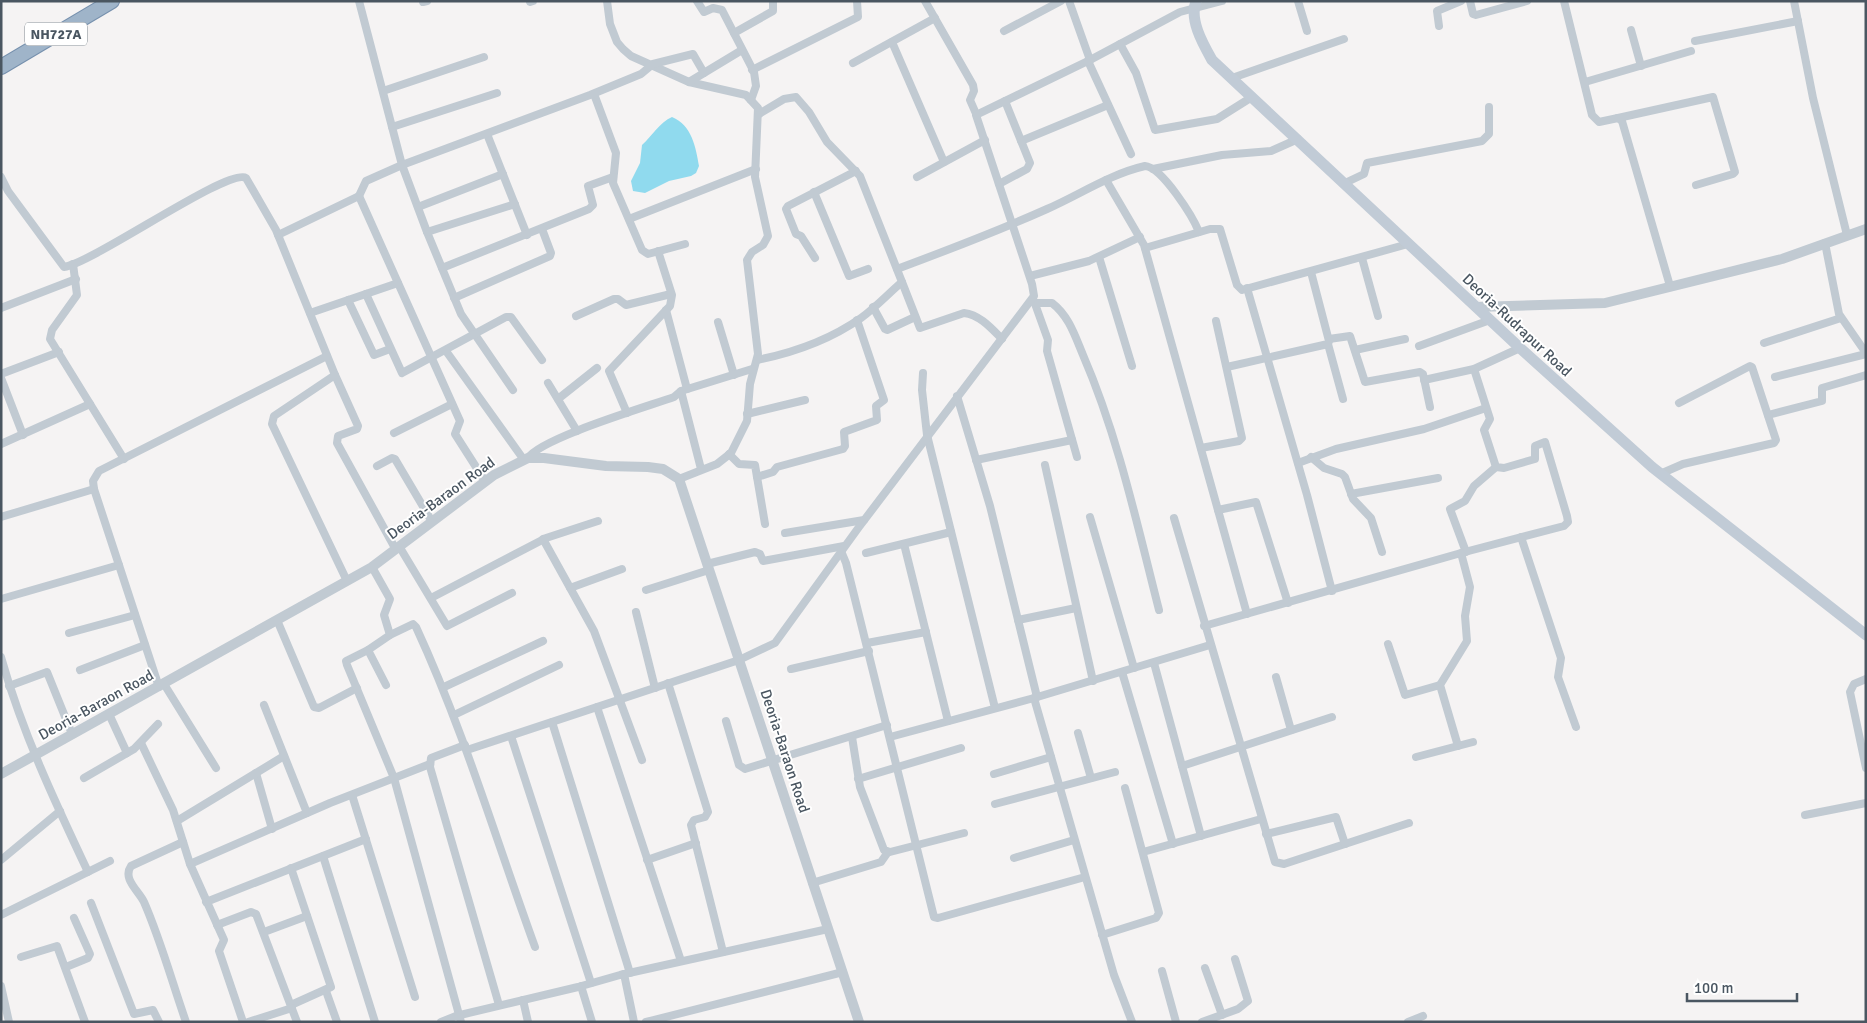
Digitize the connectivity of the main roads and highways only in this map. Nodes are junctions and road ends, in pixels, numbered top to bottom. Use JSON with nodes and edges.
{"nodes":[{"id":1,"x":95,"y":1,"type":"edge"},
{"id":2,"x":112,"y":1,"type":"edge"},
{"id":3,"x":1195,"y":5,"type":"edge"},
{"id":4,"x":1,"y":58,"type":"edge"},
{"id":5,"x":1,"y":67,"type":"edge"},
{"id":6,"x":1866,"y":635,"type":"edge"}],
"edges":[{"from":1,"to":4,"type":"highway","number":"NH727A"},
{"from":2,"to":5,"type":"highway","number":"NH727A"},
{"from":3,"to":6,"type":"main road","name":"Deoria-Rudrapur Road"}]}
